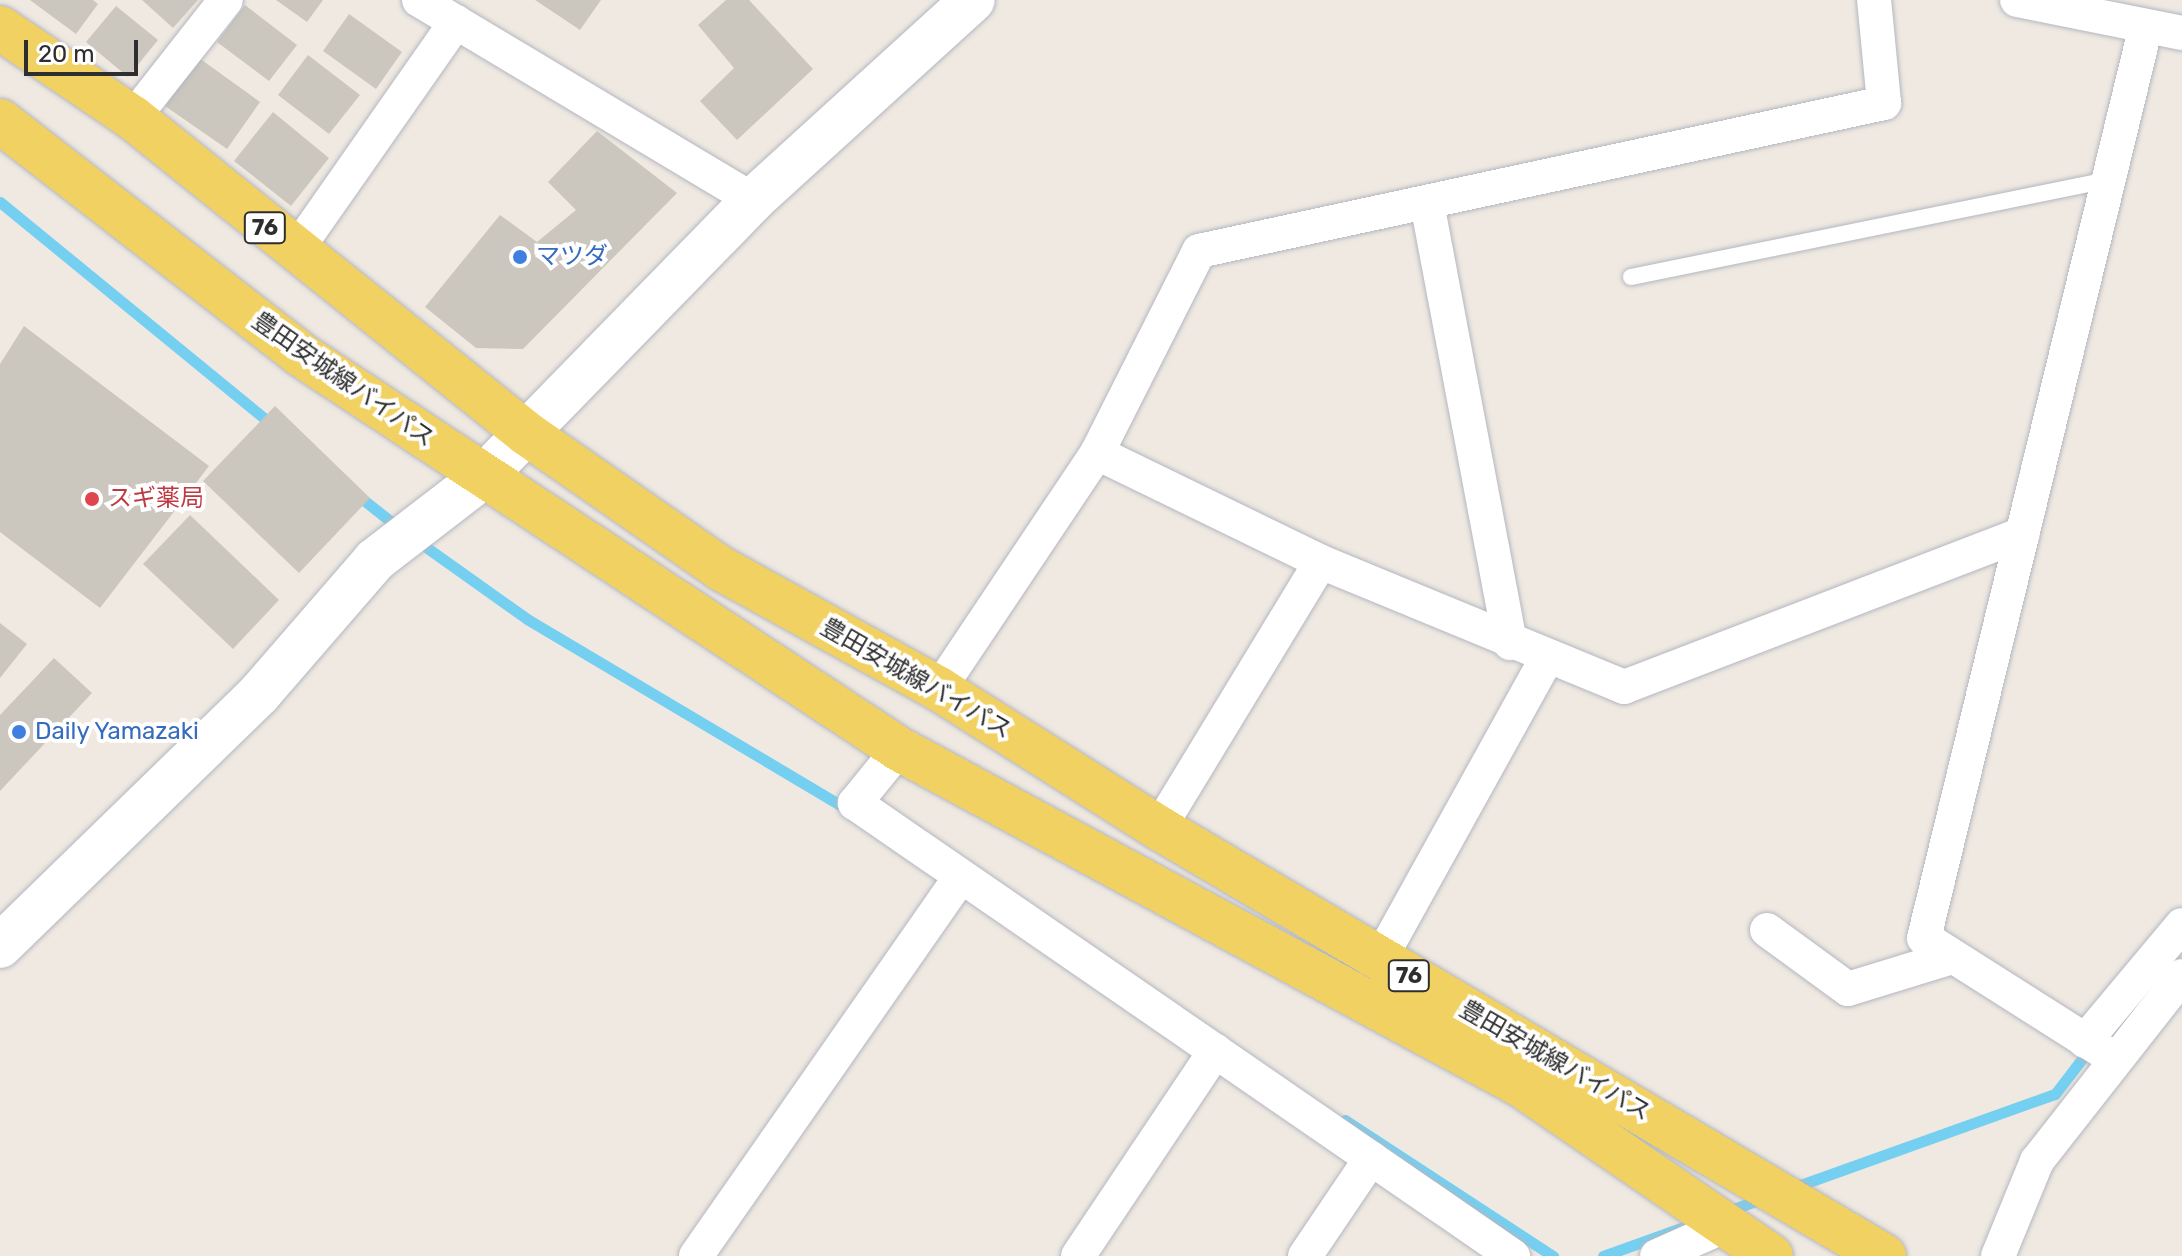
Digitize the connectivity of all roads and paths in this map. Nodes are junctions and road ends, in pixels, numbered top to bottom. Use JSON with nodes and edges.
{"nodes":[{"id":1,"x":226,"y":0,"type":"edge"},
{"id":2,"x":419,"y":0,"type":"edge"},
{"id":3,"x":973,"y":0,"type":"edge"},
{"id":4,"x":1874,"y":0,"type":"edge"},
{"id":5,"x":2021,"y":0,"type":"edge"},
{"id":6,"x":456,"y":22,"type":"junction"},
{"id":7,"x":0,"y":28,"type":"edge"},
{"id":8,"x":2145,"y":30,"type":"junction"},
{"id":9,"x":2182,"y":33,"type":"edge"},
{"id":10,"x":133,"y":118,"type":"junction"},
{"id":11,"x":2,"y":126,"type":"edge"},
{"id":12,"x":2109,"y":180,"type":"junction"},
{"id":13,"x":753,"y":200,"type":"junction"},
{"id":14,"x":1427,"y":203,"type":"junction"},
{"id":15,"x":295,"y":252,"type":"junction"},
{"id":16,"x":1631,"y":277,"type":"dead end"},
{"id":17,"x":526,"y":433,"type":"junction"},
{"id":18,"x":1097,"y":453,"type":"junction"},
{"id":19,"x":484,"y":476,"type":"junction"},
{"id":20,"x":2023,"y":534,"type":"junction"},
{"id":21,"x":1321,"y":562,"type":"junction"},
{"id":22,"x":1510,"y":643,"type":"junction"},
{"id":23,"x":1546,"y":660,"type":"junction"},
{"id":24,"x":939,"y":689,"type":"junction"},
{"id":25,"x":899,"y":749,"type":"junction"},
{"id":26,"x":1159,"y":828,"type":"junction"},
{"id":27,"x":959,"y":879,"type":"junction"},
{"id":28,"x":2182,"y":925,"type":"edge"},
{"id":29,"x":1767,"y":930,"type":"dead end"},
{"id":30,"x":0,"y":946,"type":"edge"},
{"id":31,"x":1952,"y":957,"type":"junction"},
{"id":32,"x":1380,"y":959,"type":"junction"},
{"id":33,"x":2182,"y":976,"type":"edge"},
{"id":34,"x":2085,"y":1041,"type":"junction"},
{"id":35,"x":1215,"y":1051,"type":"junction"},
{"id":36,"x":2115,"y":1059,"type":"junction"},
{"id":37,"x":1371,"y":1158,"type":"junction"},
{"id":38,"x":1722,"y":1227,"type":"junction"},
{"id":39,"x":696,"y":1256,"type":"edge"},
{"id":40,"x":1078,"y":1256,"type":"edge"},
{"id":41,"x":1305,"y":1256,"type":"edge"},
{"id":42,"x":1513,"y":1256,"type":"edge"},
{"id":43,"x":1657,"y":1256,"type":"edge"},
{"id":44,"x":1771,"y":1256,"type":"edge"},
{"id":45,"x":1884,"y":1256,"type":"edge"},
{"id":46,"x":1998,"y":1256,"type":"edge"}],
"edges":[{"from":1,"to":10,"type":"street"},
{"from":2,"to":6,"type":"street"},
{"from":3,"to":13,"type":"street"},
{"from":4,"to":14,"type":"street"},
{"from":5,"to":8,"type":"street"},
{"from":6,"to":13,"type":"street"},
{"from":6,"to":15,"type":"street"},
{"from":7,"to":10,"type":"main road","name":"豊田安城線バイパス","number":"76"},
{"from":8,"to":9,"type":"street"},
{"from":8,"to":12,"type":"street"},
{"from":10,"to":15,"type":"main road","name":"豊田安城線バイパス","number":"76"},
{"from":11,"to":19,"type":"main road","name":"豊田安城線バイパス","number":"76"},
{"from":12,"to":16,"type":"lane"},
{"from":12,"to":20,"type":"street"},
{"from":13,"to":17,"type":"street"},
{"from":14,"to":18,"type":"street"},
{"from":14,"to":22,"type":"street"},
{"from":15,"to":17,"type":"main road","name":"豊田安城線バイパス","number":"76"},
{"from":17,"to":19,"type":"street"},
{"from":17,"to":24,"type":"main road","name":"豊田安城線バイパス","number":"76"},
{"from":18,"to":21,"type":"street"},
{"from":18,"to":24,"type":"street"},
{"from":19,"to":25,"type":"main road","name":"豊田安城線バイパス","number":"76"},
{"from":19,"to":30,"type":"street"},
{"from":20,"to":23,"type":"street"},
{"from":20,"to":31,"type":"street"},
{"from":21,"to":22,"type":"street"},
{"from":21,"to":26,"type":"street"},
{"from":22,"to":23,"type":"street"},
{"from":23,"to":32,"type":"street"},
{"from":24,"to":26,"type":"main road","name":"豊田安城線バイパス","number":"76"},
{"from":25,"to":27,"type":"street"},
{"from":25,"to":38,"type":"main road","name":"豊田安城線バイパス","number":"76"},
{"from":26,"to":32,"type":"main road","name":"豊田安城線バイパス","number":"76"},
{"from":27,"to":35,"type":"street"},
{"from":27,"to":39,"type":"street"},
{"from":28,"to":34,"type":"street"},
{"from":29,"to":31,"type":"street"},
{"from":31,"to":34,"type":"street"},
{"from":32,"to":45,"type":"main road","name":"豊田安城線バイパス","number":"76"},
{"from":33,"to":36,"type":"street"},
{"from":34,"to":36,"type":"street"},
{"from":35,"to":37,"type":"street"},
{"from":35,"to":40,"type":"street"},
{"from":36,"to":46,"type":"street"},
{"from":37,"to":41,"type":"street"},
{"from":37,"to":42,"type":"street"},
{"from":38,"to":43,"type":"street"},
{"from":38,"to":44,"type":"main road","name":"豊田安城線バイパス","number":"76"}]}
